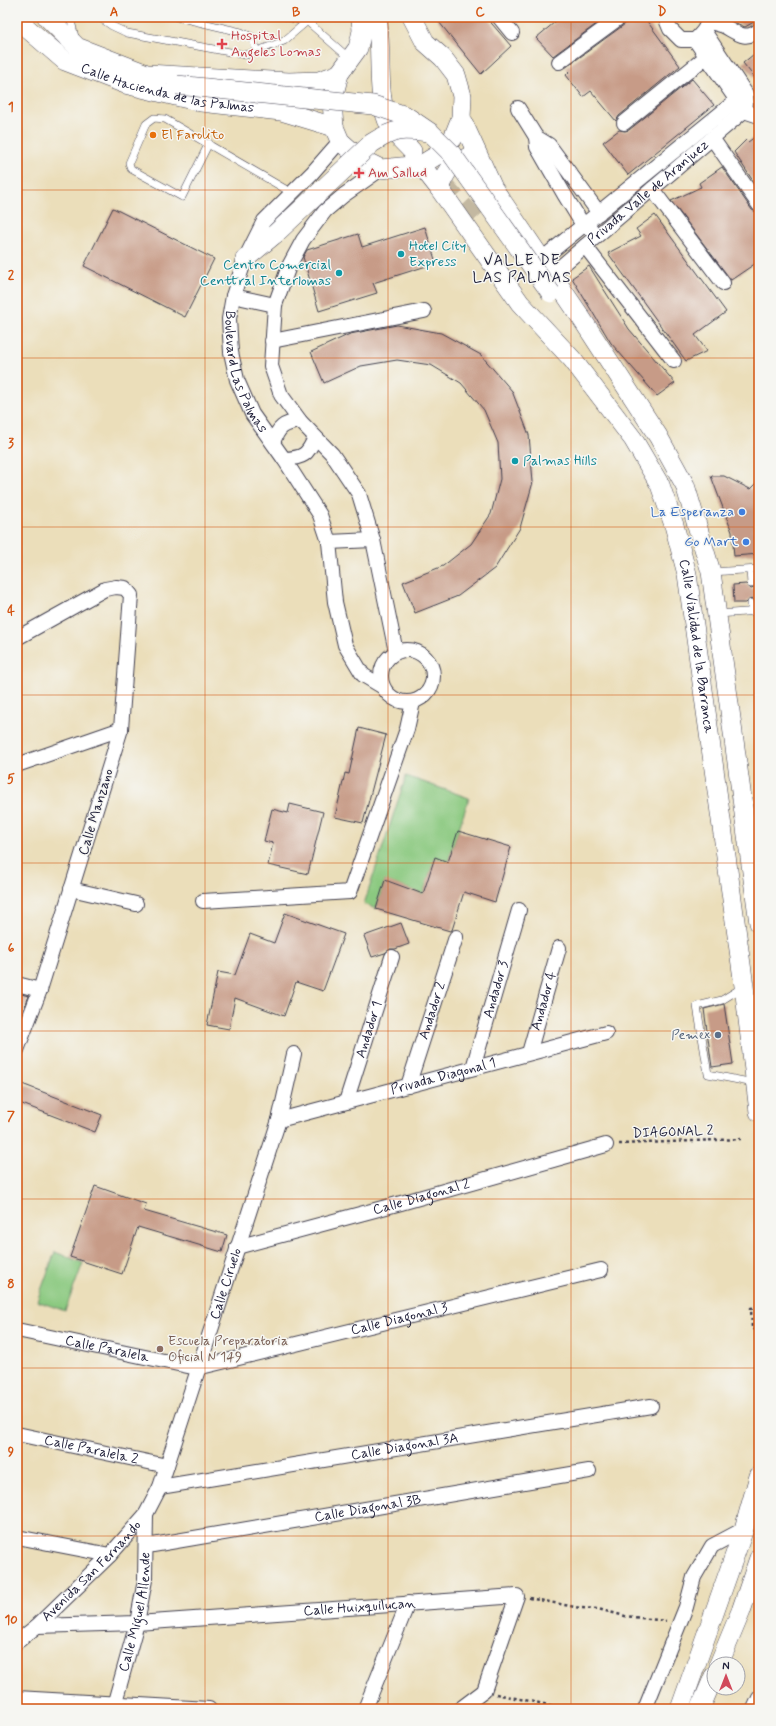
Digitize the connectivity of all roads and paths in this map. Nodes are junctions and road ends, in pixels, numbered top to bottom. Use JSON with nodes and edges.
{"nodes":[{"id":1,"x":17,"y":17,"type":"edge"},
{"id":2,"x":47,"y":17,"type":"edge"},
{"id":3,"x":70,"y":17,"type":"edge"},
{"id":4,"x":100,"y":17,"type":"edge"},
{"id":5,"x":177,"y":17,"type":"edge"},
{"id":6,"x":287,"y":17,"type":"edge"},
{"id":7,"x":362,"y":17,"type":"edge"},
{"id":8,"x":377,"y":17,"type":"edge"},
{"id":9,"x":399,"y":17,"type":"edge"},
{"id":10,"x":412,"y":17,"type":"edge"},
{"id":11,"x":499,"y":17,"type":"edge"},
{"id":12,"x":620,"y":17,"type":"edge"},
{"id":13,"x":665,"y":17,"type":"edge"},
{"id":14,"x":309,"y":19,"type":"edge"},
{"id":15,"x":704,"y":27,"type":"edge"},
{"id":16,"x":759,"y":30,"type":"edge"},
{"id":17,"x":512,"y":32,"type":"dead end"},
{"id":18,"x":425,"y":42,"type":"junction"},
{"id":19,"x":77,"y":47,"type":"junction"},
{"id":20,"x":257,"y":52,"type":"junction"},
{"id":21,"x":707,"y":56,"type":"junction"},
{"id":22,"x":350,"y":59,"type":"junction"},
{"id":23,"x":559,"y":62,"type":"dead end"},
{"id":24,"x":147,"y":74,"type":"junction"},
{"id":25,"x":339,"y":74,"type":"junction"},
{"id":26,"x":288,"y":82,"type":"junction"},
{"id":27,"x":741,"y":106,"type":"junction"},
{"id":28,"x":518,"y":108,"type":"dead end"},
{"id":29,"x":281,"y":111,"type":"junction"},
{"id":30,"x":759,"y":116,"type":"edge"},
{"id":31,"x":461,"y":118,"type":"junction"},
{"id":32,"x":624,"y":123,"type":"dead end"},
{"id":33,"x":431,"y":133,"type":"junction"},
{"id":34,"x":337,"y":134,"type":"junction"},
{"id":35,"x":536,"y":137,"type":"junction"},
{"id":36,"x":712,"y":138,"type":"junction"},
{"id":37,"x":209,"y":143,"type":"junction"},
{"id":38,"x":479,"y":157,"type":"junction"},
{"id":39,"x":417,"y":158,"type":"junction"},
{"id":40,"x":381,"y":169,"type":"junction"},
{"id":41,"x":312,"y":173,"type":"junction"},
{"id":42,"x":439,"y":188,"type":"junction"},
{"id":43,"x":652,"y":189,"type":"junction"},
{"id":44,"x":292,"y":193,"type":"junction"},
{"id":45,"x":344,"y":195,"type":"junction"},
{"id":46,"x":759,"y":205,"type":"edge"},
{"id":47,"x":599,"y":213,"type":"junction"},
{"id":48,"x":480,"y":224,"type":"tunnel mouth"},
{"id":49,"x":583,"y":225,"type":"junction"},
{"id":50,"x":600,"y":233,"type":"junction"},
{"id":51,"x":585,"y":246,"type":"junction"},
{"id":52,"x":245,"y":259,"type":"junction"},
{"id":53,"x":547,"y":267,"type":"junction"},
{"id":54,"x":723,"y":282,"type":"dead end"},
{"id":55,"x":233,"y":296,"type":"junction"},
{"id":56,"x":520,"y":303,"type":"junction"},
{"id":57,"x":275,"y":305,"type":"junction"},
{"id":58,"x":424,"y":310,"type":"dead end"},
{"id":59,"x":578,"y":313,"type":"junction"},
{"id":60,"x":272,"y":341,"type":"junction"},
{"id":61,"x":674,"y":361,"type":"dead end"},
{"id":62,"x":627,"y":389,"type":"junction"},
{"id":63,"x":605,"y":403,"type":"junction"},
{"id":64,"x":300,"y":421,"type":"junction"},
{"id":65,"x":315,"y":437,"type":"junction"},
{"id":66,"x":273,"y":443,"type":"junction"},
{"id":67,"x":284,"y":459,"type":"junction"},
{"id":68,"x":373,"y":540,"type":"junction"},
{"id":69,"x":329,"y":542,"type":"junction"},
{"id":70,"x":759,"y":569,"type":"edge"},
{"id":71,"x":750,"y":570,"type":"junction"},
{"id":72,"x":711,"y":572,"type":"junction"},
{"id":73,"x":751,"y":584,"type":"dead end"},
{"id":74,"x":751,"y":603,"type":"dead end"},
{"id":75,"x":755,"y":612,"type":"edge"},
{"id":76,"x":716,"y":614,"type":"junction"},
{"id":77,"x":17,"y":638,"type":"edge"},
{"id":78,"x":396,"y":652,"type":"junction"},
{"id":79,"x":383,"y":688,"type":"junction"},
{"id":80,"x":413,"y":702,"type":"junction"},
{"id":81,"x":121,"y":729,"type":"junction"},
{"id":82,"x":17,"y":765,"type":"edge"},
{"id":83,"x":72,"y":889,"type":"junction"},
{"id":84,"x":203,"y":901,"type":"dead end"},
{"id":85,"x":136,"y":904,"type":"dead end"},
{"id":86,"x":519,"y":910,"type":"dead end"},
{"id":87,"x":759,"y":923,"type":"edge"},
{"id":88,"x":456,"y":937,"type":"dead end"},
{"id":89,"x":558,"y":948,"type":"dead end"},
{"id":90,"x":392,"y":958,"type":"dead end"},
{"id":91,"x":17,"y":984,"type":"edge"},
{"id":92,"x":744,"y":986,"type":"junction"},
{"id":93,"x":40,"y":990,"type":"junction"},
{"id":94,"x":606,"y":1033,"type":"dead end"},
{"id":95,"x":17,"y":1050,"type":"edge"},
{"id":96,"x":530,"y":1053,"type":"junction"},
{"id":97,"x":294,"y":1054,"type":"dead end"},
{"id":98,"x":473,"y":1068,"type":"junction"},
{"id":99,"x":757,"y":1083,"type":"junction"},
{"id":100,"x":408,"y":1086,"type":"junction"},
{"id":101,"x":346,"y":1102,"type":"junction"},
{"id":102,"x":759,"y":1112,"type":"edge"},
{"id":103,"x":280,"y":1120,"type":"junction"},
{"id":104,"x":740,"y":1139,"type":"dead end"},
{"id":105,"x":606,"y":1145,"type":"joint"},
{"id":106,"x":237,"y":1246,"type":"junction"},
{"id":107,"x":601,"y":1270,"type":"dead end"},
{"id":108,"x":759,"y":1308,"type":"edge"},
{"id":109,"x":759,"y":1329,"type":"edge"},
{"id":110,"x":17,"y":1330,"type":"edge"},
{"id":111,"x":197,"y":1368,"type":"junction"},
{"id":112,"x":651,"y":1406,"type":"dead end"},
{"id":113,"x":17,"y":1434,"type":"edge"},
{"id":114,"x":167,"y":1466,"type":"junction"},
{"id":115,"x":589,"y":1471,"type":"dead end"},
{"id":116,"x":759,"y":1476,"type":"edge"},
{"id":117,"x":160,"y":1487,"type":"junction"},
{"id":118,"x":146,"y":1514,"type":"junction"},
{"id":119,"x":744,"y":1529,"type":"junction"},
{"id":120,"x":17,"y":1537,"type":"edge"},
{"id":121,"x":147,"y":1546,"type":"junction"},
{"id":122,"x":110,"y":1555,"type":"junction"},
{"id":123,"x":759,"y":1558,"type":"edge"},
{"id":124,"x":517,"y":1596,"type":"junction"},
{"id":125,"x":408,"y":1603,"type":"junction"},
{"id":126,"x":136,"y":1623,"type":"junction"},
{"id":127,"x":679,"y":1623,"type":"junction"},
{"id":128,"x":37,"y":1626,"type":"junction"},
{"id":129,"x":17,"y":1642,"type":"edge"},
{"id":130,"x":722,"y":1656,"type":"edge"},
{"id":131,"x":484,"y":1691,"type":"junction"},
{"id":132,"x":706,"y":1695,"type":"edge"},
{"id":133,"x":17,"y":1698,"type":"edge"},
{"id":134,"x":759,"y":1698,"type":"edge"},
{"id":135,"x":114,"y":1706,"type":"edge"},
{"id":136,"x":209,"y":1709,"type":"edge"},
{"id":137,"x":365,"y":1709,"type":"edge"},
{"id":138,"x":460,"y":1709,"type":"edge"},
{"id":139,"x":568,"y":1709,"type":"edge"},
{"id":140,"x":645,"y":1709,"type":"edge"},
{"id":141,"x":680,"y":1709,"type":"edge"},
{"id":142,"x":700,"y":1709,"type":"edge"},
{"id":143,"x":754,"y":1709,"type":"edge"}],
"edges":[{"from":1,"to":29,"type":"main road","name":"Calle Hacienda de las Palmas"},
{"from":2,"to":19,"type":"main road","name":"Calle Hacienda de las Palmas"},
{"from":3,"to":19,"type":"lane"},
{"from":4,"to":20,"type":"lane"},
{"from":5,"to":20,"type":"lane"},
{"from":6,"to":14,"type":"lane"},
{"from":7,"to":22,"type":"main road"},
{"from":8,"to":39,"type":"main road"},
{"from":9,"to":18,"type":"main road"},
{"from":10,"to":18,"type":"main road","name":"Calle Vialidad de la Barranca"},
{"from":11,"to":17,"type":"street"},
{"from":12,"to":23,"type":"street"},
{"from":13,"to":15,"type":"street"},
{"from":14,"to":20,"type":"lane"},
{"from":14,"to":22,"type":"lane"},
{"from":15,"to":16,"type":"street"},
{"from":15,"to":21,"type":"street"},
{"from":15,"to":27,"type":"street"},
{"from":18,"to":31,"type":"main road","name":"Calle Vialidad de la Barranca"},
{"from":19,"to":24,"type":"main road","name":"Calle Hacienda de las Palmas"},
{"from":21,"to":27,"type":"street"},
{"from":21,"to":32,"type":"street"},
{"from":22,"to":25,"type":"main road"},
{"from":24,"to":26,"type":"main road","name":"Calle Hacienda de las Palmas"},
{"from":24,"to":33,"type":"main road","bridge":true},
{"from":25,"to":26,"type":"main road","name":"Calle Hacienda de las Palmas"},
{"from":25,"to":34,"type":"main road"},
{"from":26,"to":29,"type":"main road"},
{"from":27,"to":30,"type":"street"},
{"from":27,"to":36,"type":"street","name":"Privada Valle de Aranjuez"},
{"from":27,"to":47,"type":"street","name":"Privada Valle de Aranjuez"},
{"from":28,"to":35,"type":"street"},
{"from":29,"to":34,"type":"main road","name":"Calle Hacienda de las Palmas"},
{"from":31,"to":38,"type":"main road","name":"Calle Vialidad de la Barranca"},
{"from":31,"to":39,"type":"main road","name":"Calle Vialidad de la Barranca"},
{"from":33,"to":52,"type":"main road","bridge":true},
{"from":33,"to":59,"type":"main road","bridge":true},
{"from":34,"to":40,"type":"main road"},
{"from":34,"to":41,"type":"street","name":"Boulevard Las Palmas"},
{"from":35,"to":47,"type":"street"},
{"from":35,"to":49,"type":"street"},
{"from":36,"to":43,"type":"street","name":"Privada Valle de Aranjuez"},
{"from":36,"to":46,"type":"street"},
{"from":37,"to":37,"type":"lane"},
{"from":37,"to":44,"type":"lane"},
{"from":38,"to":42,"type":"main road"},
{"from":38,"to":53,"type":"main road","name":"Calle Vialidad de la Barranca"},
{"from":39,"to":40,"type":"main road","name":"Calle Vialidad de la Barranca"},
{"from":39,"to":42,"type":"main road","name":"Calle Vialidad de la Barranca"},
{"from":40,"to":45,"type":"street","name":"Boulevard Las Palmas"},
{"from":41,"to":44,"type":"street","name":"Boulevard Las Palmas"},
{"from":41,"to":45,"type":"street"},
{"from":42,"to":56,"type":"main road","name":"Calle Vialidad de la Barranca"},
{"from":43,"to":50,"type":"street","name":"Privada Valle de Aranjuez"},
{"from":43,"to":54,"type":"street"},
{"from":44,"to":52,"type":"street","name":"Boulevard Las Palmas"},
{"from":45,"to":57,"type":"street","name":"Boulevard Las Palmas"},
{"from":47,"to":49,"type":"street","name":"Privada Valle de Aranjuez"},
{"from":48,"to":56,"type":"main road"},
{"from":49,"to":50,"type":"street"},
{"from":49,"to":53,"type":"street","name":"Privada Valle de Aranjuez"},
{"from":50,"to":51,"type":"street","name":"Privada Valle de Aranjuez"},
{"from":51,"to":53,"type":"street","name":"Privada Valle de Aranjuez"},
{"from":51,"to":61,"type":"street"},
{"from":52,"to":55,"type":"street","name":"Boulevard Las Palmas"},
{"from":53,"to":59,"type":"main road","name":"Calle Vialidad de la Barranca"},
{"from":55,"to":57,"type":"street","name":"Boulevard Las Palmas"},
{"from":55,"to":66,"type":"street","name":"Boulevard Las Palmas"},
{"from":56,"to":63,"type":"main road","name":"Calle Vialidad de la Barranca"},
{"from":57,"to":60,"type":"street","name":"Boulevard Las Palmas"},
{"from":58,"to":60,"type":"street","name":"Boulevard Las Palmas"},
{"from":59,"to":62,"type":"main road","name":"Calle Vialidad de la Barranca"},
{"from":60,"to":64,"type":"street","name":"Boulevard Las Palmas"},
{"from":62,"to":63,"type":"main road"},
{"from":62,"to":72,"type":"main road","name":"Calle Vialidad de la Barranca"},
{"from":63,"to":92,"type":"main road","name":"Calle Vialidad de la Barranca"},
{"from":64,"to":65,"type":"street","name":"Boulevard Las Palmas"},
{"from":64,"to":66,"type":"street","name":"Boulevard Las Palmas"},
{"from":65,"to":67,"type":"street"},
{"from":65,"to":68,"type":"street","name":"Boulevard Las Palmas"},
{"from":66,"to":67,"type":"street","name":"Boulevard Las Palmas"},
{"from":67,"to":69,"type":"street","name":"Boulevard Las Palmas"},
{"from":68,"to":69,"type":"street"},
{"from":68,"to":78,"type":"street","name":"Boulevard Las Palmas"},
{"from":69,"to":79,"type":"street","name":"Boulevard Las Palmas"},
{"from":70,"to":71,"type":"lane"},
{"from":71,"to":72,"type":"lane"},
{"from":71,"to":73,"type":"lane"},
{"from":72,"to":76,"type":"main road","name":"Calle Vialidad de la Barranca"},
{"from":74,"to":75,"type":"lane"},
{"from":75,"to":76,"type":"lane"},
{"from":76,"to":87,"type":"main road","name":"Calle Vialidad de la Barranca"},
{"from":77,"to":81,"type":"street","name":"Calle Manzano"},
{"from":78,"to":79,"type":"street"},
{"from":78,"to":80,"type":"street"},
{"from":79,"to":80,"type":"street"},
{"from":80,"to":84,"type":"street"},
{"from":81,"to":82,"type":"street"},
{"from":81,"to":83,"type":"street","name":"Calle Manzano"},
{"from":83,"to":85,"type":"street"},
{"from":83,"to":93,"type":"street","name":"Calle Manzano"},
{"from":86,"to":98,"type":"street","name":"Andador 3"},
{"from":88,"to":100,"type":"street","name":"Andador 2"},
{"from":89,"to":96,"type":"street","name":"Andador 4"},
{"from":90,"to":101,"type":"street","name":"Andador 1"},
{"from":91,"to":93,"type":"street"},
{"from":92,"to":99,"type":"main road","name":"Calle Vialidad de la Barranca"},
{"from":92,"to":99,"type":"lane"},
{"from":93,"to":95,"type":"street","name":"Calle Manzano"},
{"from":94,"to":96,"type":"street","name":"Privada Diagonal 1"},
{"from":96,"to":98,"type":"street","name":"Privada Diagonal 1"},
{"from":97,"to":103,"type":"street","name":"Calle Ciruelo"},
{"from":98,"to":100,"type":"street","name":"Privada Diagonal 1"},
{"from":99,"to":102,"type":"main road","name":"Calle Vialidad de la Barranca"},
{"from":100,"to":101,"type":"street","name":"Privada Diagonal 1"},
{"from":101,"to":103,"type":"street","name":"Privada Diagonal 1"},
{"from":103,"to":106,"type":"street","name":"Calle Ciruelo"},
{"from":104,"to":105,"type":"path","name":"DIAGONAL 2"},
{"from":105,"to":106,"type":"street","name":"Calle Diagonal 2"},
{"from":106,"to":111,"type":"street","name":"Calle Ciruelo"},
{"from":107,"to":111,"type":"street","name":"Calle Diagonal 3"},
{"from":108,"to":109,"type":"path"},
{"from":110,"to":111,"type":"street","name":"Calle Paralela"},
{"from":111,"to":114,"type":"street","name":"Calle Ciruelo"},
{"from":112,"to":117,"type":"street","name":"Calle Diagonal 3A"},
{"from":113,"to":114,"type":"street","name":"Calle Paralela 2"},
{"from":114,"to":117,"type":"street","name":"Calle Ciruelo"},
{"from":115,"to":121,"type":"street","name":"Calle Diagonal 3B"},
{"from":116,"to":119,"type":"main road"},
{"from":117,"to":118,"type":"street","name":"Calle Ciruelo"},
{"from":118,"to":121,"type":"street","name":"Calle Miguel Allende"},
{"from":118,"to":122,"type":"street","name":"Avenida San Fernando"},
{"from":119,"to":127,"type":"street"},
{"from":119,"to":141,"type":"main road"},
{"from":120,"to":122,"type":"street"},
{"from":121,"to":126,"type":"street","name":"Calle Miguel Allende"},
{"from":122,"to":128,"type":"street","name":"Avenida San Fernando"},
{"from":123,"to":130,"type":"main road"},
{"from":124,"to":125,"type":"street","name":"Calle Huixquilucan"},
{"from":124,"to":127,"type":"path"},
{"from":124,"to":131,"type":"street"},
{"from":125,"to":126,"type":"street","name":"Calle Huixquilucan"},
{"from":125,"to":137,"type":"street"},
{"from":126,"to":128,"type":"street","name":"Calle Huixquilucan"},
{"from":126,"to":135,"type":"street","name":"Calle Miguel Allende"},
{"from":127,"to":140,"type":"street"},
{"from":128,"to":129,"type":"street","name":"Avenida San Fernando"},
{"from":131,"to":138,"type":"street"},
{"from":131,"to":139,"type":"path"},
{"from":132,"to":142,"type":"main road"},
{"from":133,"to":135,"type":"street"},
{"from":134,"to":143,"type":"street"},
{"from":135,"to":136,"type":"street"}]}
